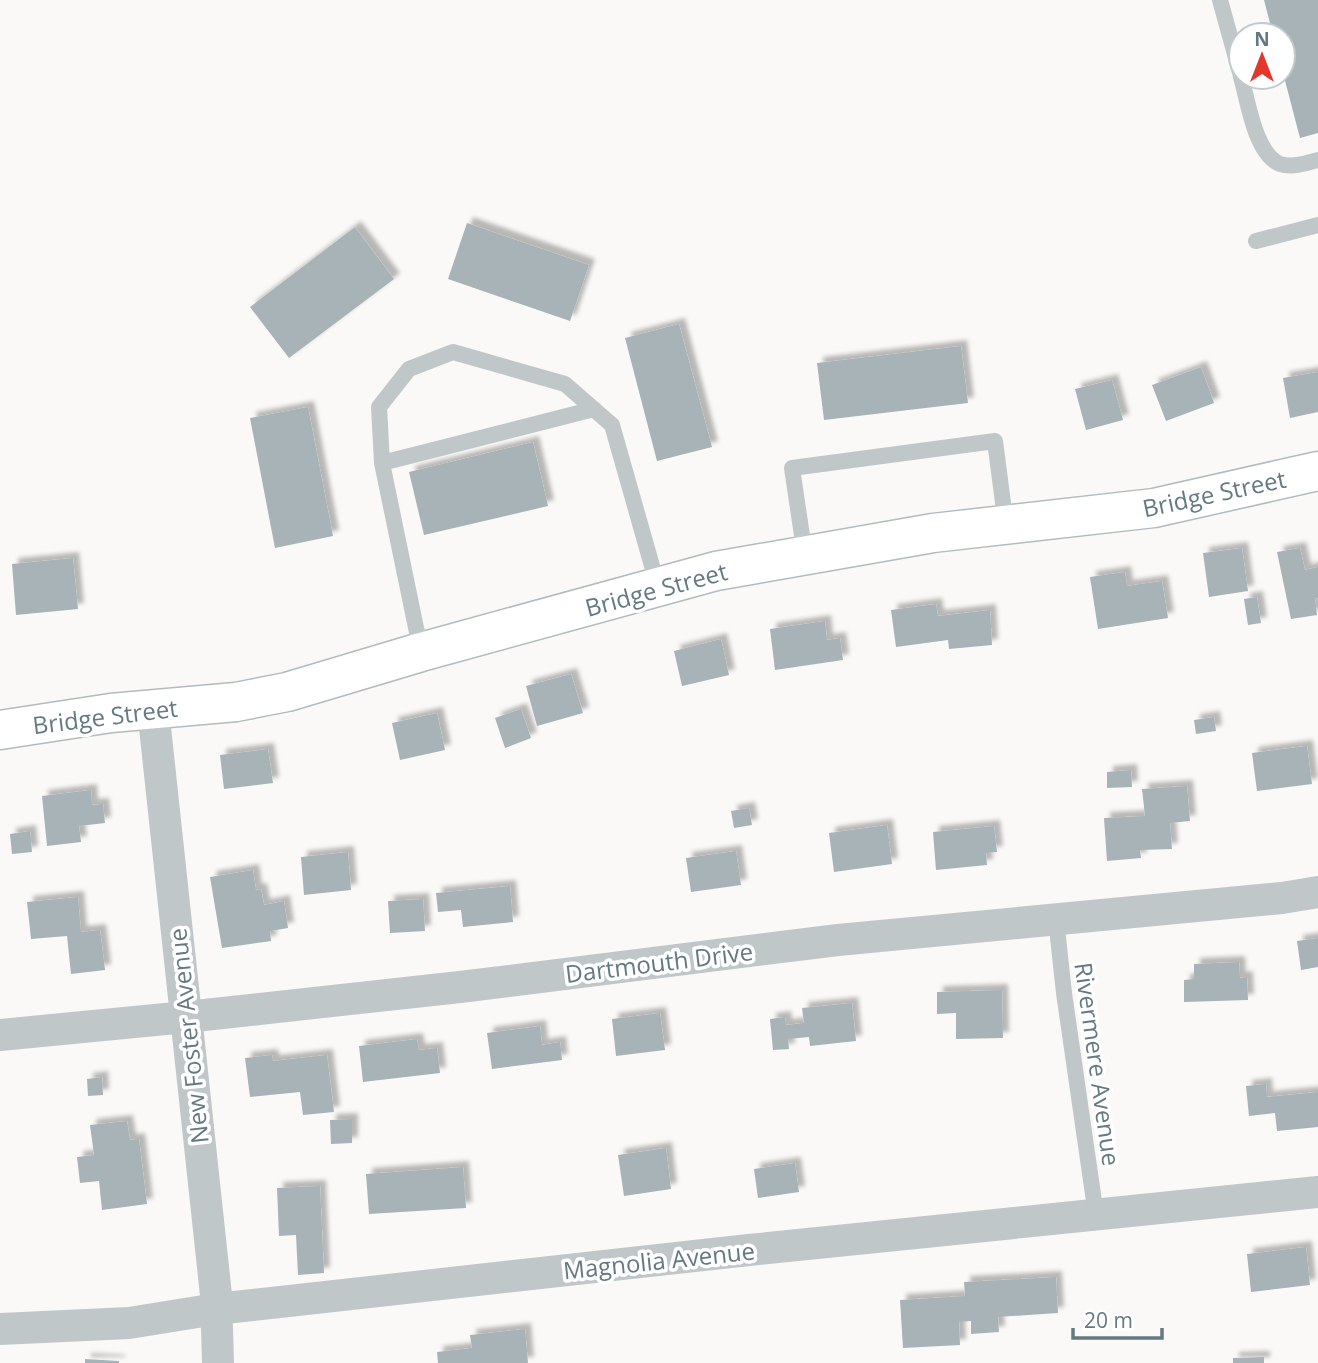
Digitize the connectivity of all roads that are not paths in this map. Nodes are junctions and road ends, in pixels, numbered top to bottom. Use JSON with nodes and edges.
{"nodes":[{"id":1,"x":1220,"y":0,"type":"edge"},
{"id":2,"x":1227,"y":25,"type":"edge"},
{"id":3,"x":1245,"y":91,"type":"edge"},
{"id":4,"x":1318,"y":160,"type":"edge"},
{"id":5,"x":1318,"y":225,"type":"edge"},
{"id":6,"x":1256,"y":241,"type":"dead end"},
{"id":7,"x":594,"y":409,"type":"junction"},
{"id":8,"x":382,"y":463,"type":"junction"},
{"id":9,"x":1318,"y":471,"type":"edge"},
{"id":10,"x":1006,"y":526,"type":"junction"},
{"id":11,"x":805,"y":556,"type":"junction"},
{"id":12,"x":657,"y":587,"type":"junction"},
{"id":13,"x":421,"y":652,"type":"junction"},
{"id":14,"x":153,"y":709,"type":"junction"},
{"id":15,"x":0,"y":730,"type":"edge"},
{"id":16,"x":1318,"y":892,"type":"edge"},
{"id":17,"x":1056,"y":919,"type":"junction"},
{"id":18,"x":186,"y":1017,"type":"junction"},
{"id":19,"x":0,"y":1035,"type":"edge"},
{"id":20,"x":1318,"y":1192,"type":"edge"},
{"id":21,"x":1096,"y":1215,"type":"junction"},
{"id":22,"x":216,"y":1308,"type":"junction"},
{"id":23,"x":0,"y":1329,"type":"edge"},
{"id":24,"x":218,"y":1363,"type":"edge"}],
"edges":[{"from":1,"to":2,"type":"lane"},
{"from":3,"to":4,"type":"lane"},
{"from":5,"to":6,"type":"lane"},
{"from":7,"to":8,"type":"lane"},
{"from":7,"to":8,"type":"lane"},
{"from":7,"to":12,"type":"lane"},
{"from":8,"to":13,"type":"lane"},
{"from":9,"to":10,"type":"main road","name":"Bridge Street"},
{"from":10,"to":11,"type":"main road","name":"Bridge Street"},
{"from":10,"to":11,"type":"lane"},
{"from":11,"to":12,"type":"main road","name":"Bridge Street"},
{"from":12,"to":13,"type":"main road","name":"Bridge Street"},
{"from":13,"to":14,"type":"main road","name":"Bridge Street"},
{"from":14,"to":15,"type":"main road","name":"Bridge Street"},
{"from":14,"to":18,"type":"street","name":"New Foster Avenue"},
{"from":16,"to":17,"type":"street","name":"Dartmouth Drive"},
{"from":17,"to":18,"type":"street","name":"Dartmouth Drive"},
{"from":17,"to":21,"type":"lane","name":"Rivermere Avenue"},
{"from":18,"to":19,"type":"street","name":"Dartmouth Drive"},
{"from":18,"to":22,"type":"street","name":"New Foster Avenue"},
{"from":20,"to":21,"type":"street","name":"Magnolia Avenue"},
{"from":21,"to":22,"type":"street","name":"Magnolia Avenue"},
{"from":22,"to":23,"type":"street","name":"Magnolia Avenue"},
{"from":22,"to":24,"type":"street","name":"New Foster Avenue"}]}
